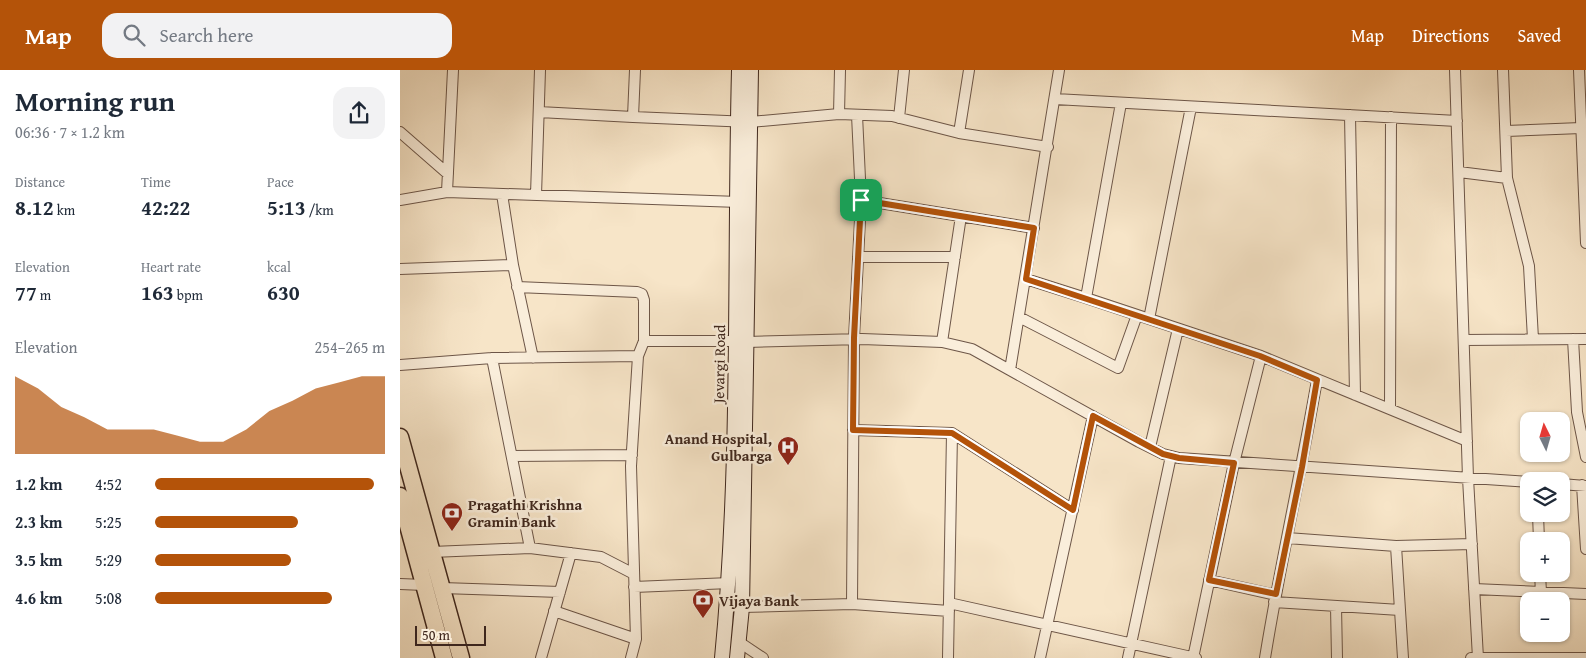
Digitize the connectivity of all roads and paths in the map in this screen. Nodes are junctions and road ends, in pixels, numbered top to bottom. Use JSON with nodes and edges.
{"nodes":[{"id":1,"x":454,"y":70,"type":"edge"},
{"id":2,"x":540,"y":70,"type":"edge"},
{"id":3,"x":635,"y":70,"type":"edge"},
{"id":4,"x":739,"y":70,"type":"edge"},
{"id":5,"x":751,"y":70,"type":"edge"},
{"id":6,"x":840,"y":70,"type":"edge"},
{"id":7,"x":904,"y":70,"type":"edge"},
{"id":8,"x":969,"y":70,"type":"edge"},
{"id":9,"x":1059,"y":70,"type":"edge"},
{"id":10,"x":1456,"y":70,"type":"edge"},
{"id":11,"x":1503,"y":70,"type":"edge"},
{"id":12,"x":1579,"y":70,"type":"edge"},
{"id":13,"x":1055,"y":99,"type":"junction"},
{"id":14,"x":1121,"y":103,"type":"junction"},
{"id":15,"x":1191,"y":107,"type":"junction"},
{"id":16,"x":539,"y":112,"type":"junction"},
{"id":17,"x":839,"y":114,"type":"junction"},
{"id":18,"x":857,"y":115,"type":"junction"},
{"id":19,"x":1350,"y":115,"type":"junction"},
{"id":20,"x":633,"y":117,"type":"junction"},
{"id":21,"x":1391,"y":117,"type":"junction"},
{"id":22,"x":899,"y":118,"type":"junction"},
{"id":23,"x":1457,"y":121,"type":"junction"},
{"id":24,"x":744,"y":122,"type":"junction"},
{"id":25,"x":1581,"y":128,"type":"junction"},
{"id":26,"x":1506,"y":131,"type":"junction"},
{"id":27,"x":400,"y":132,"type":"edge"},
{"id":28,"x":959,"y":133,"type":"junction"},
{"id":29,"x":1048,"y":147,"type":"junction"},
{"id":30,"x":1585,"y":171,"type":"edge"},
{"id":31,"x":1459,"y":172,"type":"junction"},
{"id":32,"x":448,"y":174,"type":"junction"},
{"id":33,"x":1507,"y":178,"type":"junction"},
{"id":34,"x":447,"y":192,"type":"junction"},
{"id":35,"x":502,"y":194,"type":"junction"},
{"id":36,"x":536,"y":195,"type":"junction"},
{"id":37,"x":400,"y":200,"type":"edge"},
{"id":38,"x":861,"y":200,"type":"junction"},
{"id":39,"x":739,"y":202,"type":"junction"},
{"id":40,"x":961,"y":216,"type":"junction"},
{"id":41,"x":1034,"y":228,"type":"junction"},
{"id":42,"x":1586,"y":243,"type":"edge"},
{"id":43,"x":858,"y":257,"type":"junction"},
{"id":44,"x":955,"y":257,"type":"junction"},
{"id":45,"x":513,"y":265,"type":"junction"},
{"id":46,"x":400,"y":270,"type":"edge"},
{"id":47,"x":1026,"y":279,"type":"junction"},
{"id":48,"x":517,"y":287,"type":"junction"},
{"id":49,"x":1086,"y":298,"type":"junction"},
{"id":50,"x":1137,"y":315,"type":"junction"},
{"id":51,"x":1019,"y":317,"type":"junction"},
{"id":52,"x":1149,"y":319,"type":"junction"},
{"id":53,"x":1178,"y":329,"type":"junction"},
{"id":54,"x":854,"y":338,"type":"junction"},
{"id":55,"x":1533,"y":339,"type":"junction"},
{"id":56,"x":1573,"y":339,"type":"junction"},
{"id":57,"x":1586,"y":339,"type":"edge"},
{"id":58,"x":1464,"y":340,"type":"junction"},
{"id":59,"x":644,"y":341,"type":"junction"},
{"id":60,"x":741,"y":341,"type":"junction"},
{"id":61,"x":942,"y":342,"type":"junction"},
{"id":62,"x":638,"y":356,"type":"junction"},
{"id":63,"x":1260,"y":356,"type":"junction"},
{"id":64,"x":492,"y":358,"type":"junction"},
{"id":65,"x":533,"y":358,"type":"junction"},
{"id":66,"x":400,"y":365,"type":"edge"},
{"id":67,"x":1010,"y":370,"type":"junction"},
{"id":68,"x":1317,"y":380,"type":"junction"},
{"id":69,"x":1355,"y":395,"type":"junction"},
{"id":70,"x":1390,"y":409,"type":"junction"},
{"id":71,"x":1093,"y":416,"type":"junction"},
{"id":72,"x":853,"y":430,"type":"junction"},
{"id":73,"x":952,"y":433,"type":"junction"},
{"id":74,"x":400,"y":437,"type":"edge"},
{"id":75,"x":1467,"y":441,"type":"junction"},
{"id":76,"x":1584,"y":442,"type":"edge"},
{"id":77,"x":1150,"y":448,"type":"junction"},
{"id":78,"x":632,"y":455,"type":"junction"},
{"id":79,"x":512,"y":456,"type":"junction"},
{"id":80,"x":1170,"y":456,"type":"junction"},
{"id":81,"x":1586,"y":457,"type":"edge"},
{"id":82,"x":1234,"y":463,"type":"junction"},
{"id":83,"x":1302,"y":467,"type":"junction"},
{"id":84,"x":1468,"y":478,"type":"junction"},
{"id":85,"x":1520,"y":481,"type":"edge"},
{"id":86,"x":1570,"y":485,"type":"edge"},
{"id":87,"x":1584,"y":486,"type":"edge"},
{"id":88,"x":401,"y":503,"type":"edge"},
{"id":89,"x":1073,"y":510,"type":"junction"},
{"id":90,"x":1287,"y":538,"type":"junction"},
{"id":91,"x":1472,"y":544,"type":"junction"},
{"id":92,"x":1396,"y":546,"type":"junction"},
{"id":93,"x":530,"y":548,"type":"junction"},
{"id":94,"x":1586,"y":549,"type":"edge"},
{"id":95,"x":432,"y":552,"type":"junction"},
{"id":96,"x":571,"y":553,"type":"junction"},
{"id":97,"x":634,"y":574,"type":"junction"},
{"id":98,"x":1209,"y":580,"type":"junction"},
{"id":99,"x":1540,"y":582,"type":"edge"},
{"id":100,"x":730,"y":583,"type":"junction"},
{"id":101,"x":400,"y":584,"type":"edge"},
{"id":102,"x":424,"y":585,"type":"junction"},
{"id":103,"x":634,"y":587,"type":"junction"},
{"id":104,"x":442,"y":588,"type":"junction"},
{"id":105,"x":1474,"y":589,"type":"junction"},
{"id":106,"x":560,"y":592,"type":"junction"},
{"id":107,"x":1541,"y":592,"type":"joint"},
{"id":108,"x":1570,"y":593,"type":"edge"},
{"id":109,"x":1586,"y":594,"type":"edge"},
{"id":110,"x":1275,"y":598,"type":"junction"},
{"id":111,"x":852,"y":604,"type":"junction"},
{"id":112,"x":1336,"y":606,"type":"junction"},
{"id":113,"x":742,"y":607,"type":"junction"},
{"id":114,"x":949,"y":607,"type":"junction"},
{"id":115,"x":1400,"y":610,"type":"junction"},
{"id":116,"x":554,"y":611,"type":"junction"},
{"id":117,"x":1046,"y":626,"type":"junction"},
{"id":118,"x":636,"y":639,"type":"junction"},
{"id":119,"x":739,"y":642,"type":"junction"},
{"id":120,"x":1132,"y":643,"type":"junction"},
{"id":121,"x":444,"y":658,"type":"edge"},
{"id":122,"x":461,"y":658,"type":"edge"},
{"id":123,"x":541,"y":658,"type":"edge"},
{"id":124,"x":632,"y":658,"type":"edge"},
{"id":125,"x":722,"y":658,"type":"edge"},
{"id":126,"x":737,"y":658,"type":"edge"},
{"id":127,"x":763,"y":658,"type":"edge"},
{"id":128,"x":948,"y":658,"type":"edge"},
{"id":129,"x":1040,"y":658,"type":"edge"},
{"id":130,"x":1128,"y":658,"type":"edge"},
{"id":131,"x":1194,"y":658,"type":"edge"},
{"id":132,"x":1265,"y":658,"type":"edge"},
{"id":133,"x":1337,"y":658,"type":"edge"},
{"id":134,"x":1403,"y":658,"type":"edge"},
{"id":135,"x":1471,"y":658,"type":"edge"},
{"id":136,"x":1478,"y":658,"type":"edge"},
{"id":137,"x":1586,"y":658,"type":"edge"}],
"edges":[{"from":1,"to":32,"type":"street"},
{"from":2,"to":16,"type":"street"},
{"from":3,"to":20,"type":"street"},
{"from":4,"to":24,"type":"main road","name":"Jevargi Road"},
{"from":5,"to":24,"type":"main road"},
{"from":6,"to":17,"type":"street"},
{"from":7,"to":22,"type":"street"},
{"from":8,"to":28,"type":"street"},
{"from":9,"to":13,"type":"street"},
{"from":10,"to":23,"type":"street"},
{"from":11,"to":26,"type":"street"},
{"from":12,"to":25,"type":"street"},
{"from":13,"to":14,"type":"street"},
{"from":13,"to":29,"type":"street"},
{"from":14,"to":15,"type":"street"},
{"from":14,"to":49,"type":"street"},
{"from":15,"to":19,"type":"street"},
{"from":15,"to":52,"type":"street"},
{"from":16,"to":20,"type":"street"},
{"from":16,"to":36,"type":"street"},
{"from":17,"to":18,"type":"street"},
{"from":17,"to":24,"type":"street"},
{"from":18,"to":22,"type":"street"},
{"from":18,"to":38,"type":"street"},
{"from":19,"to":21,"type":"street"},
{"from":19,"to":69,"type":"street"},
{"from":20,"to":24,"type":"street"},
{"from":21,"to":23,"type":"street"},
{"from":21,"to":70,"type":"street"},
{"from":22,"to":28,"type":"street"},
{"from":23,"to":31,"type":"street"},
{"from":24,"to":39,"type":"main road","name":"Jevargi Road"},
{"from":24,"to":60,"type":"main road"},
{"from":25,"to":26,"type":"street"},
{"from":25,"to":30,"type":"street"},
{"from":26,"to":33,"type":"street"},
{"from":27,"to":32,"type":"street"},
{"from":28,"to":29,"type":"street"},
{"from":29,"to":41,"type":"street"},
{"from":30,"to":42,"type":"street"},
{"from":31,"to":33,"type":"street"},
{"from":31,"to":58,"type":"street"},
{"from":32,"to":34,"type":"street"},
{"from":33,"to":55,"type":"street"},
{"from":34,"to":35,"type":"street"},
{"from":34,"to":37,"type":"street"},
{"from":35,"to":36,"type":"street"},
{"from":35,"to":45,"type":"street"},
{"from":36,"to":39,"type":"street"},
{"from":38,"to":40,"type":"street"},
{"from":38,"to":43,"type":"street"},
{"from":39,"to":60,"type":"main road","name":"Jevargi Road"},
{"from":40,"to":41,"type":"street"},
{"from":40,"to":44,"type":"street"},
{"from":41,"to":47,"type":"street"},
{"from":43,"to":44,"type":"street"},
{"from":43,"to":54,"type":"street"},
{"from":44,"to":61,"type":"street"},
{"from":45,"to":46,"type":"street"},
{"from":45,"to":48,"type":"street"},
{"from":47,"to":49,"type":"street"},
{"from":47,"to":51,"type":"street"},
{"from":48,"to":59,"type":"street"},
{"from":48,"to":65,"type":"street"},
{"from":49,"to":50,"type":"street"},
{"from":50,"to":51,"type":"street"},
{"from":50,"to":52,"type":"street"},
{"from":51,"to":67,"type":"street"},
{"from":52,"to":53,"type":"street"},
{"from":53,"to":63,"type":"street"},
{"from":53,"to":77,"type":"street"},
{"from":54,"to":60,"type":"street"},
{"from":54,"to":61,"type":"street"},
{"from":54,"to":72,"type":"street"},
{"from":55,"to":56,"type":"street"},
{"from":55,"to":58,"type":"street"},
{"from":56,"to":57,"type":"street"},
{"from":56,"to":76,"type":"street"},
{"from":58,"to":75,"type":"street"},
{"from":59,"to":60,"type":"street"},
{"from":59,"to":62,"type":"street"},
{"from":60,"to":100,"type":"main road","name":"Jevargi Road"},
{"from":60,"to":113,"type":"main road"},
{"from":61,"to":67,"type":"street"},
{"from":62,"to":65,"type":"street"},
{"from":62,"to":78,"type":"street"},
{"from":63,"to":68,"type":"street"},
{"from":63,"to":82,"type":"street"},
{"from":64,"to":65,"type":"street"},
{"from":64,"to":66,"type":"street"},
{"from":64,"to":79,"type":"street"},
{"from":67,"to":71,"type":"street"},
{"from":68,"to":69,"type":"street"},
{"from":68,"to":83,"type":"street"},
{"from":69,"to":70,"type":"street"},
{"from":70,"to":75,"type":"street"},
{"from":71,"to":77,"type":"street"},
{"from":71,"to":89,"type":"street"},
{"from":72,"to":73,"type":"street"},
{"from":72,"to":111,"type":"street"},
{"from":73,"to":89,"type":"street"},
{"from":73,"to":114,"type":"street"},
{"from":74,"to":95,"type":"main road"},
{"from":75,"to":84,"type":"street"},
{"from":76,"to":81,"type":"street"},
{"from":77,"to":80,"type":"street"},
{"from":78,"to":79,"type":"street"},
{"from":78,"to":97,"type":"street"},
{"from":79,"to":93,"type":"street"},
{"from":80,"to":82,"type":"street"},
{"from":80,"to":120,"type":"street"},
{"from":82,"to":83,"type":"street"},
{"from":82,"to":98,"type":"street"},
{"from":83,"to":84,"type":"street"},
{"from":83,"to":90,"type":"street"},
{"from":84,"to":85,"type":"street"},
{"from":84,"to":91,"type":"street"},
{"from":86,"to":87,"type":"street"},
{"from":87,"to":94,"type":"street"},
{"from":88,"to":102,"type":"main road"},
{"from":89,"to":117,"type":"street"},
{"from":90,"to":92,"type":"street"},
{"from":90,"to":110,"type":"street"},
{"from":91,"to":92,"type":"street"},
{"from":91,"to":105,"type":"street"},
{"from":92,"to":115,"type":"street"},
{"from":93,"to":95,"type":"street"},
{"from":93,"to":96,"type":"street"},
{"from":95,"to":104,"type":"main road"},
{"from":96,"to":97,"type":"street"},
{"from":96,"to":106,"type":"street"},
{"from":97,"to":103,"type":"street"},
{"from":98,"to":110,"type":"street"},
{"from":98,"to":131,"type":"street"},
{"from":99,"to":107,"type":"street"},
{"from":100,"to":103,"type":"street"},
{"from":100,"to":125,"type":"main road","name":"Jevargi Road"},
{"from":101,"to":102,"type":"street"},
{"from":102,"to":121,"type":"main road"},
{"from":103,"to":118,"type":"street"},
{"from":104,"to":106,"type":"street"},
{"from":104,"to":122,"type":"main road"},
{"from":105,"to":107,"type":"street"},
{"from":105,"to":136,"type":"street"},
{"from":106,"to":116,"type":"street"},
{"from":108,"to":109,"type":"street"},
{"from":110,"to":112,"type":"street"},
{"from":110,"to":132,"type":"street"},
{"from":111,"to":113,"type":"street"},
{"from":111,"to":114,"type":"street"},
{"from":112,"to":115,"type":"street"},
{"from":112,"to":133,"type":"street"},
{"from":113,"to":119,"type":"main road"},
{"from":114,"to":117,"type":"street"},
{"from":114,"to":128,"type":"street"},
{"from":115,"to":134,"type":"street"},
{"from":116,"to":118,"type":"street"},
{"from":116,"to":123,"type":"street"},
{"from":117,"to":120,"type":"street"},
{"from":117,"to":129,"type":"street"},
{"from":118,"to":124,"type":"street"},
{"from":119,"to":126,"type":"main road"},
{"from":119,"to":127,"type":"street"},
{"from":120,"to":130,"type":"street"},
{"from":120,"to":131,"type":"street"},
{"from":135,"to":136,"type":"street"},
{"from":136,"to":137,"type":"street"}]}
